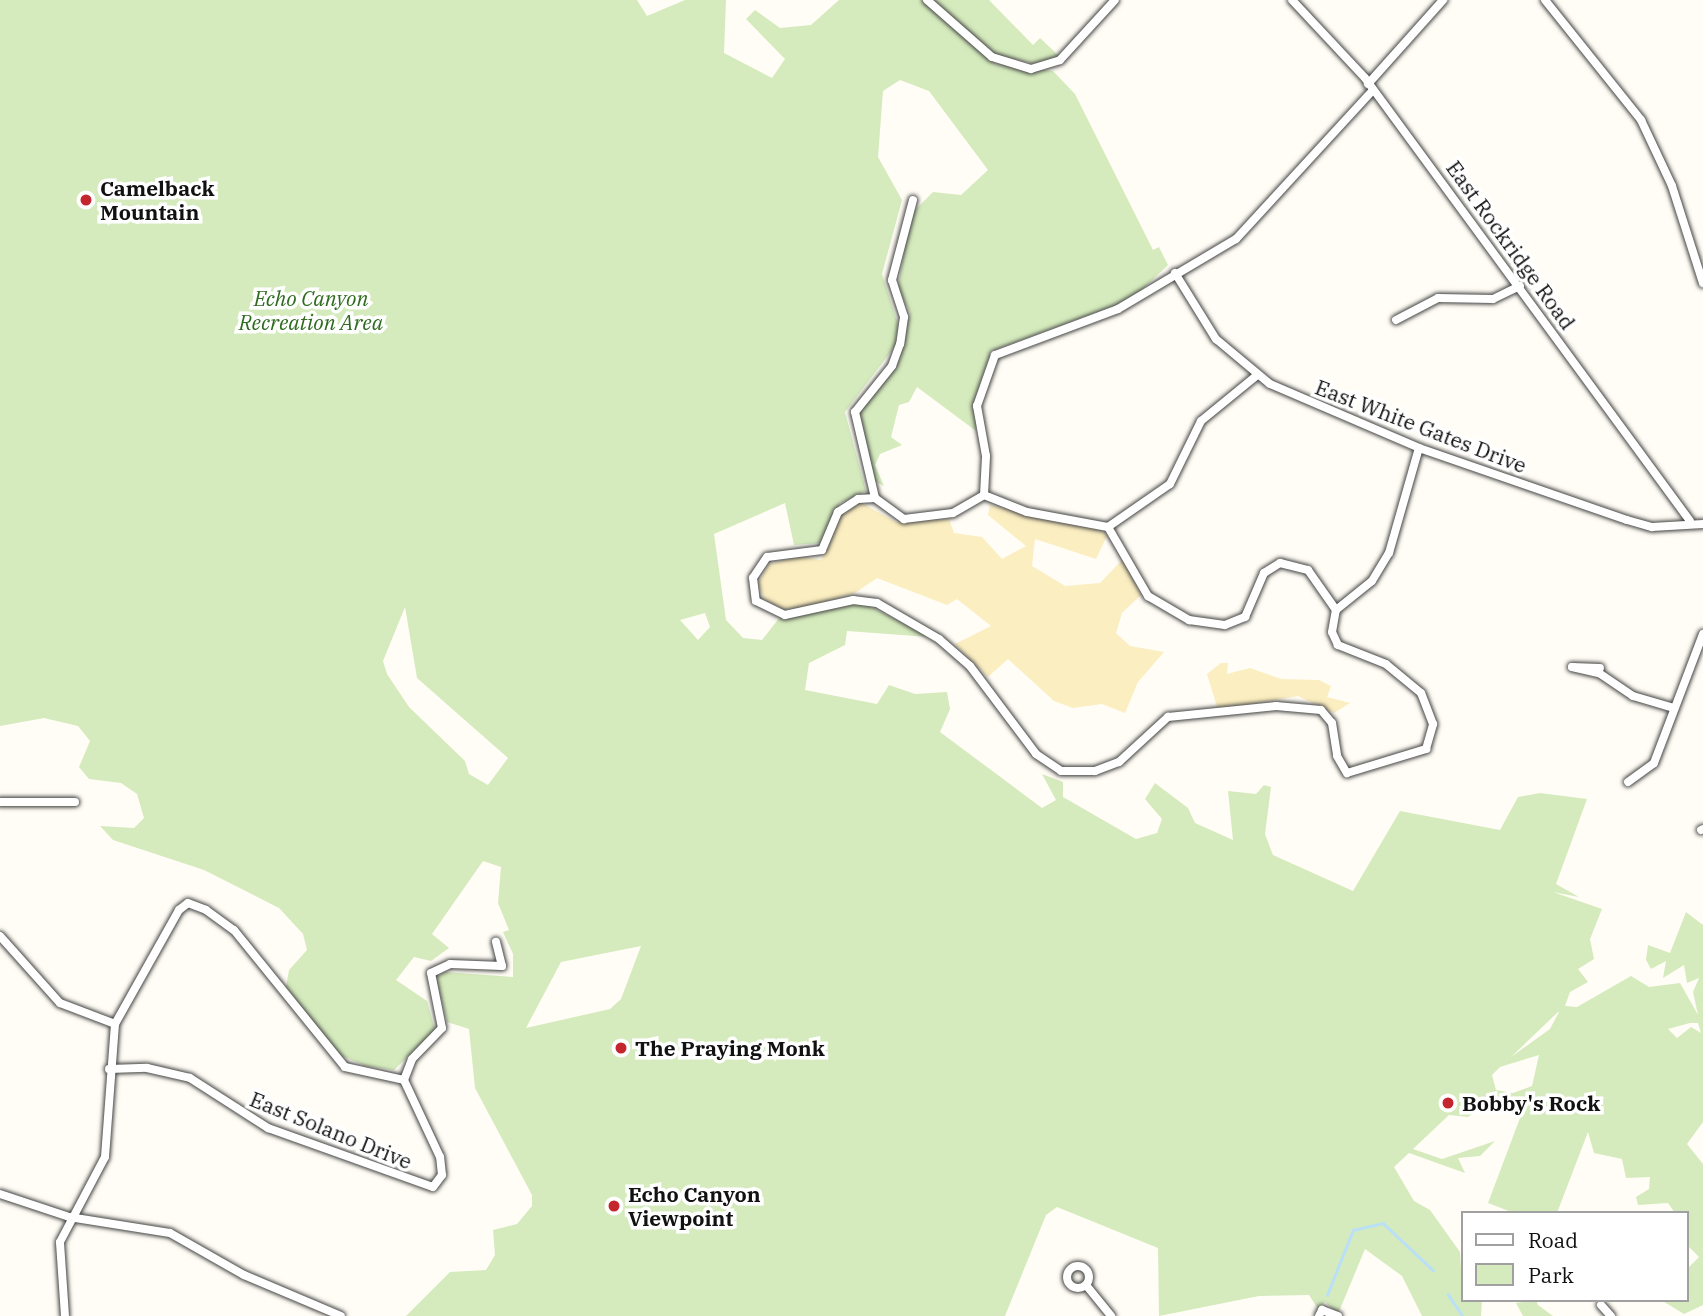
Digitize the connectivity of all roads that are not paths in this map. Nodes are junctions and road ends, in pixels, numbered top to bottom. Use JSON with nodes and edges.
{"nodes":[{"id":1,"x":928,"y":0,"type":"edge"},
{"id":2,"x":1115,"y":0,"type":"edge"},
{"id":3,"x":1292,"y":0,"type":"edge"},
{"id":4,"x":1443,"y":0,"type":"edge"},
{"id":5,"x":1545,"y":0,"type":"edge"},
{"id":6,"x":1371,"y":87,"type":"junction"},
{"id":7,"x":913,"y":200,"type":"dead end"},
{"id":8,"x":1175,"y":273,"type":"junction"},
{"id":9,"x":1703,"y":283,"type":"edge"},
{"id":10,"x":1520,"y":286,"type":"junction"},
{"id":11,"x":1396,"y":320,"type":"dead end"},
{"id":12,"x":1256,"y":376,"type":"junction"},
{"id":13,"x":1419,"y":448,"type":"junction"},
{"id":14,"x":984,"y":495,"type":"junction"},
{"id":15,"x":874,"y":498,"type":"junction"},
{"id":16,"x":1690,"y":521,"type":"junction"},
{"id":17,"x":1703,"y":524,"type":"edge"},
{"id":18,"x":1108,"y":527,"type":"junction"},
{"id":19,"x":1336,"y":610,"type":"junction"},
{"id":20,"x":1703,"y":634,"type":"edge"},
{"id":21,"x":1648,"y":699,"type":"junction"},
{"id":22,"x":1674,"y":708,"type":"junction"},
{"id":23,"x":1628,"y":782,"type":"dead end"},
{"id":24,"x":0,"y":802,"type":"edge"},
{"id":25,"x":75,"y":802,"type":"dead end"},
{"id":26,"x":0,"y":936,"type":"edge"},
{"id":27,"x":496,"y":942,"type":"dead end"},
{"id":28,"x":115,"y":1024,"type":"junction"},
{"id":29,"x":108,"y":1069,"type":"junction"},
{"id":30,"x":404,"y":1080,"type":"junction"},
{"id":31,"x":0,"y":1194,"type":"edge"},
{"id":32,"x":69,"y":1217,"type":"junction"},
{"id":33,"x":1086,"y":1285,"type":"dead end"},
{"id":34,"x":1601,"y":1305,"type":"dead end"},
{"id":35,"x":65,"y":1316,"type":"edge"},
{"id":36,"x":341,"y":1316,"type":"edge"},
{"id":37,"x":1111,"y":1316,"type":"edge"},
{"id":38,"x":1319,"y":1316,"type":"edge"},
{"id":39,"x":1338,"y":1316,"type":"edge"},
{"id":40,"x":1611,"y":1316,"type":"edge"}],
"edges":[{"from":1,"to":2,"type":"street"},
{"from":3,"to":6,"type":"street","name":"East Rockridge Road"},
{"from":4,"to":6,"type":"street"},
{"from":5,"to":9,"type":"street"},
{"from":6,"to":8,"type":"street"},
{"from":6,"to":10,"type":"street","name":"East Rockridge Road"},
{"from":7,"to":15,"type":"street"},
{"from":8,"to":12,"type":"street","name":"East White Gates Drive"},
{"from":8,"to":14,"type":"street"},
{"from":10,"to":11,"type":"street"},
{"from":10,"to":16,"type":"street","name":"East Rockridge Road"},
{"from":12,"to":13,"type":"street","name":"East White Gates Drive"},
{"from":12,"to":18,"type":"street"},
{"from":13,"to":16,"type":"street","name":"East White Gates Drive"},
{"from":13,"to":19,"type":"street"},
{"from":14,"to":15,"type":"street"},
{"from":14,"to":18,"type":"street"},
{"from":15,"to":19,"type":"street"},
{"from":16,"to":17,"type":"street","name":"East White Gates Drive"},
{"from":18,"to":19,"type":"street"},
{"from":20,"to":22,"type":"street"},
{"from":21,"to":21,"type":"street"},
{"from":21,"to":22,"type":"street"},
{"from":22,"to":23,"type":"street"},
{"from":24,"to":25,"type":"street"},
{"from":26,"to":28,"type":"street"},
{"from":27,"to":30,"type":"street"},
{"from":28,"to":29,"type":"street"},
{"from":28,"to":30,"type":"street"},
{"from":29,"to":30,"type":"street","name":"East Solano Drive"},
{"from":29,"to":32,"type":"street"},
{"from":31,"to":32,"type":"street"},
{"from":32,"to":35,"type":"street"},
{"from":32,"to":36,"type":"street"},
{"from":33,"to":37,"type":"street"},
{"from":34,"to":40,"type":"street"},
{"from":38,"to":39,"type":"street"}]}
